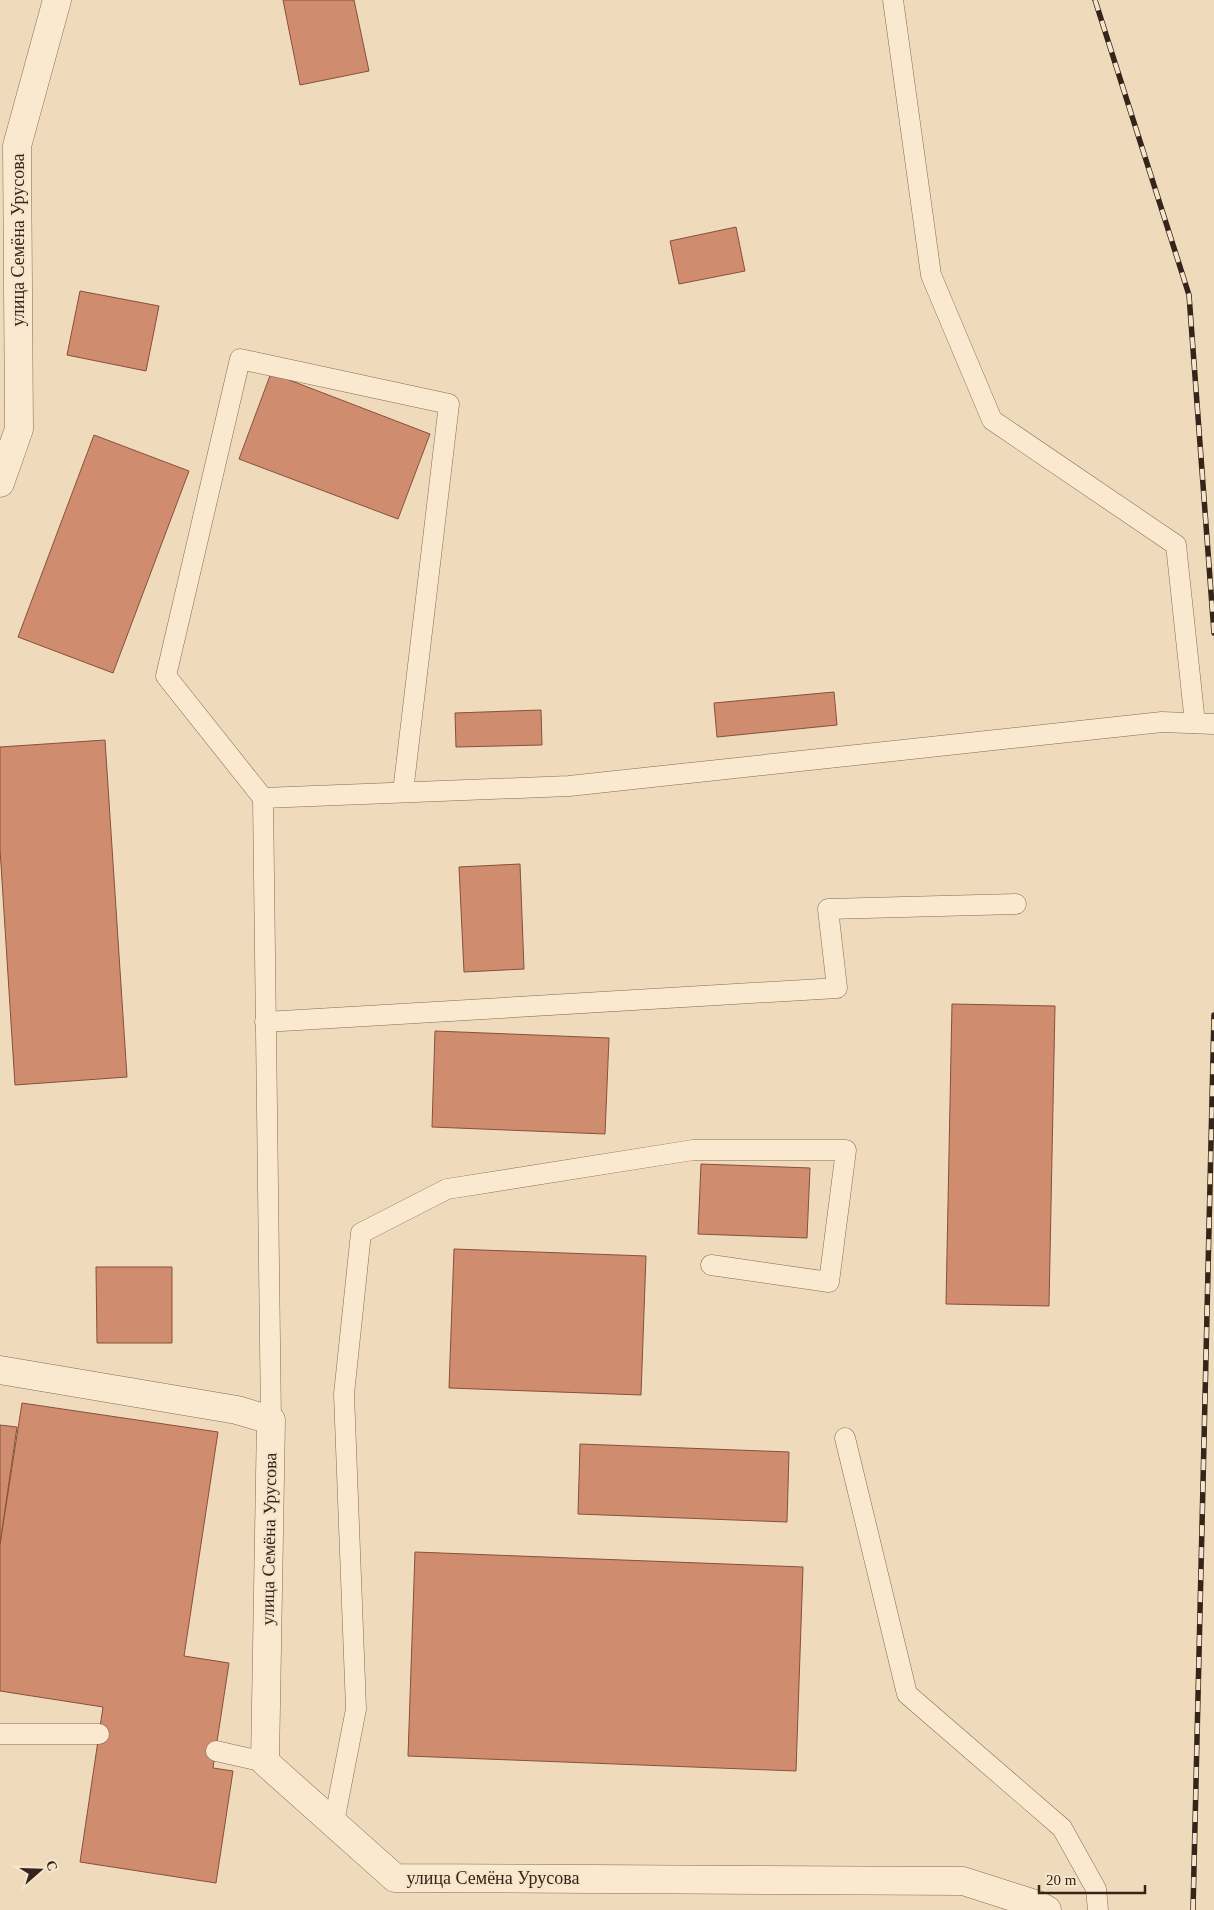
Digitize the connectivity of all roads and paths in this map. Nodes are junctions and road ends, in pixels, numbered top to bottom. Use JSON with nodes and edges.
{"nodes":[{"id":1,"x":57,"y":0,"type":"edge"},
{"id":2,"x":893,"y":0,"type":"edge"},
{"id":3,"x":0,"y":483,"type":"edge"},
{"id":4,"x":1205,"y":723,"type":"edge"},
{"id":5,"x":403,"y":792,"type":"junction"},
{"id":6,"x":262,"y":798,"type":"junction"},
{"id":7,"x":1016,"y":904,"type":"dead end"},
{"id":8,"x":265,"y":1022,"type":"junction"},
{"id":9,"x":711,"y":1265,"type":"dead end"},
{"id":10,"x":0,"y":1370,"type":"edge"},
{"id":11,"x":270,"y":1420,"type":"junction"},
{"id":12,"x":845,"y":1438,"type":"dead end"},
{"id":13,"x":0,"y":1734,"type":"edge"},
{"id":14,"x":99,"y":1734,"type":"dead end"},
{"id":15,"x":216,"y":1750,"type":"dead end"},
{"id":16,"x":265,"y":1762,"type":"junction"},
{"id":17,"x":334,"y":1822,"type":"junction"},
{"id":18,"x":1047,"y":1910,"type":"edge"},
{"id":19,"x":1098,"y":1910,"type":"edge"}],
"edges":[{"from":1,"to":3,"type":"street","name":"улица Семёна Урусова"},
{"from":2,"to":4,"type":"lane"},
{"from":4,"to":5,"type":"lane"},
{"from":5,"to":6,"type":"lane"},
{"from":5,"to":6,"type":"lane"},
{"from":6,"to":8,"type":"lane"},
{"from":7,"to":8,"type":"lane"},
{"from":8,"to":11,"type":"lane"},
{"from":9,"to":17,"type":"lane"},
{"from":10,"to":11,"type":"street"},
{"from":11,"to":16,"type":"street","name":"улица Семёна Урусова"},
{"from":12,"to":19,"type":"lane"},
{"from":13,"to":14,"type":"lane"},
{"from":15,"to":16,"type":"lane"},
{"from":16,"to":17,"type":"street","name":"улица Семёна Урусова"},
{"from":17,"to":18,"type":"street","name":"улица Семёна Урусова"}]}
